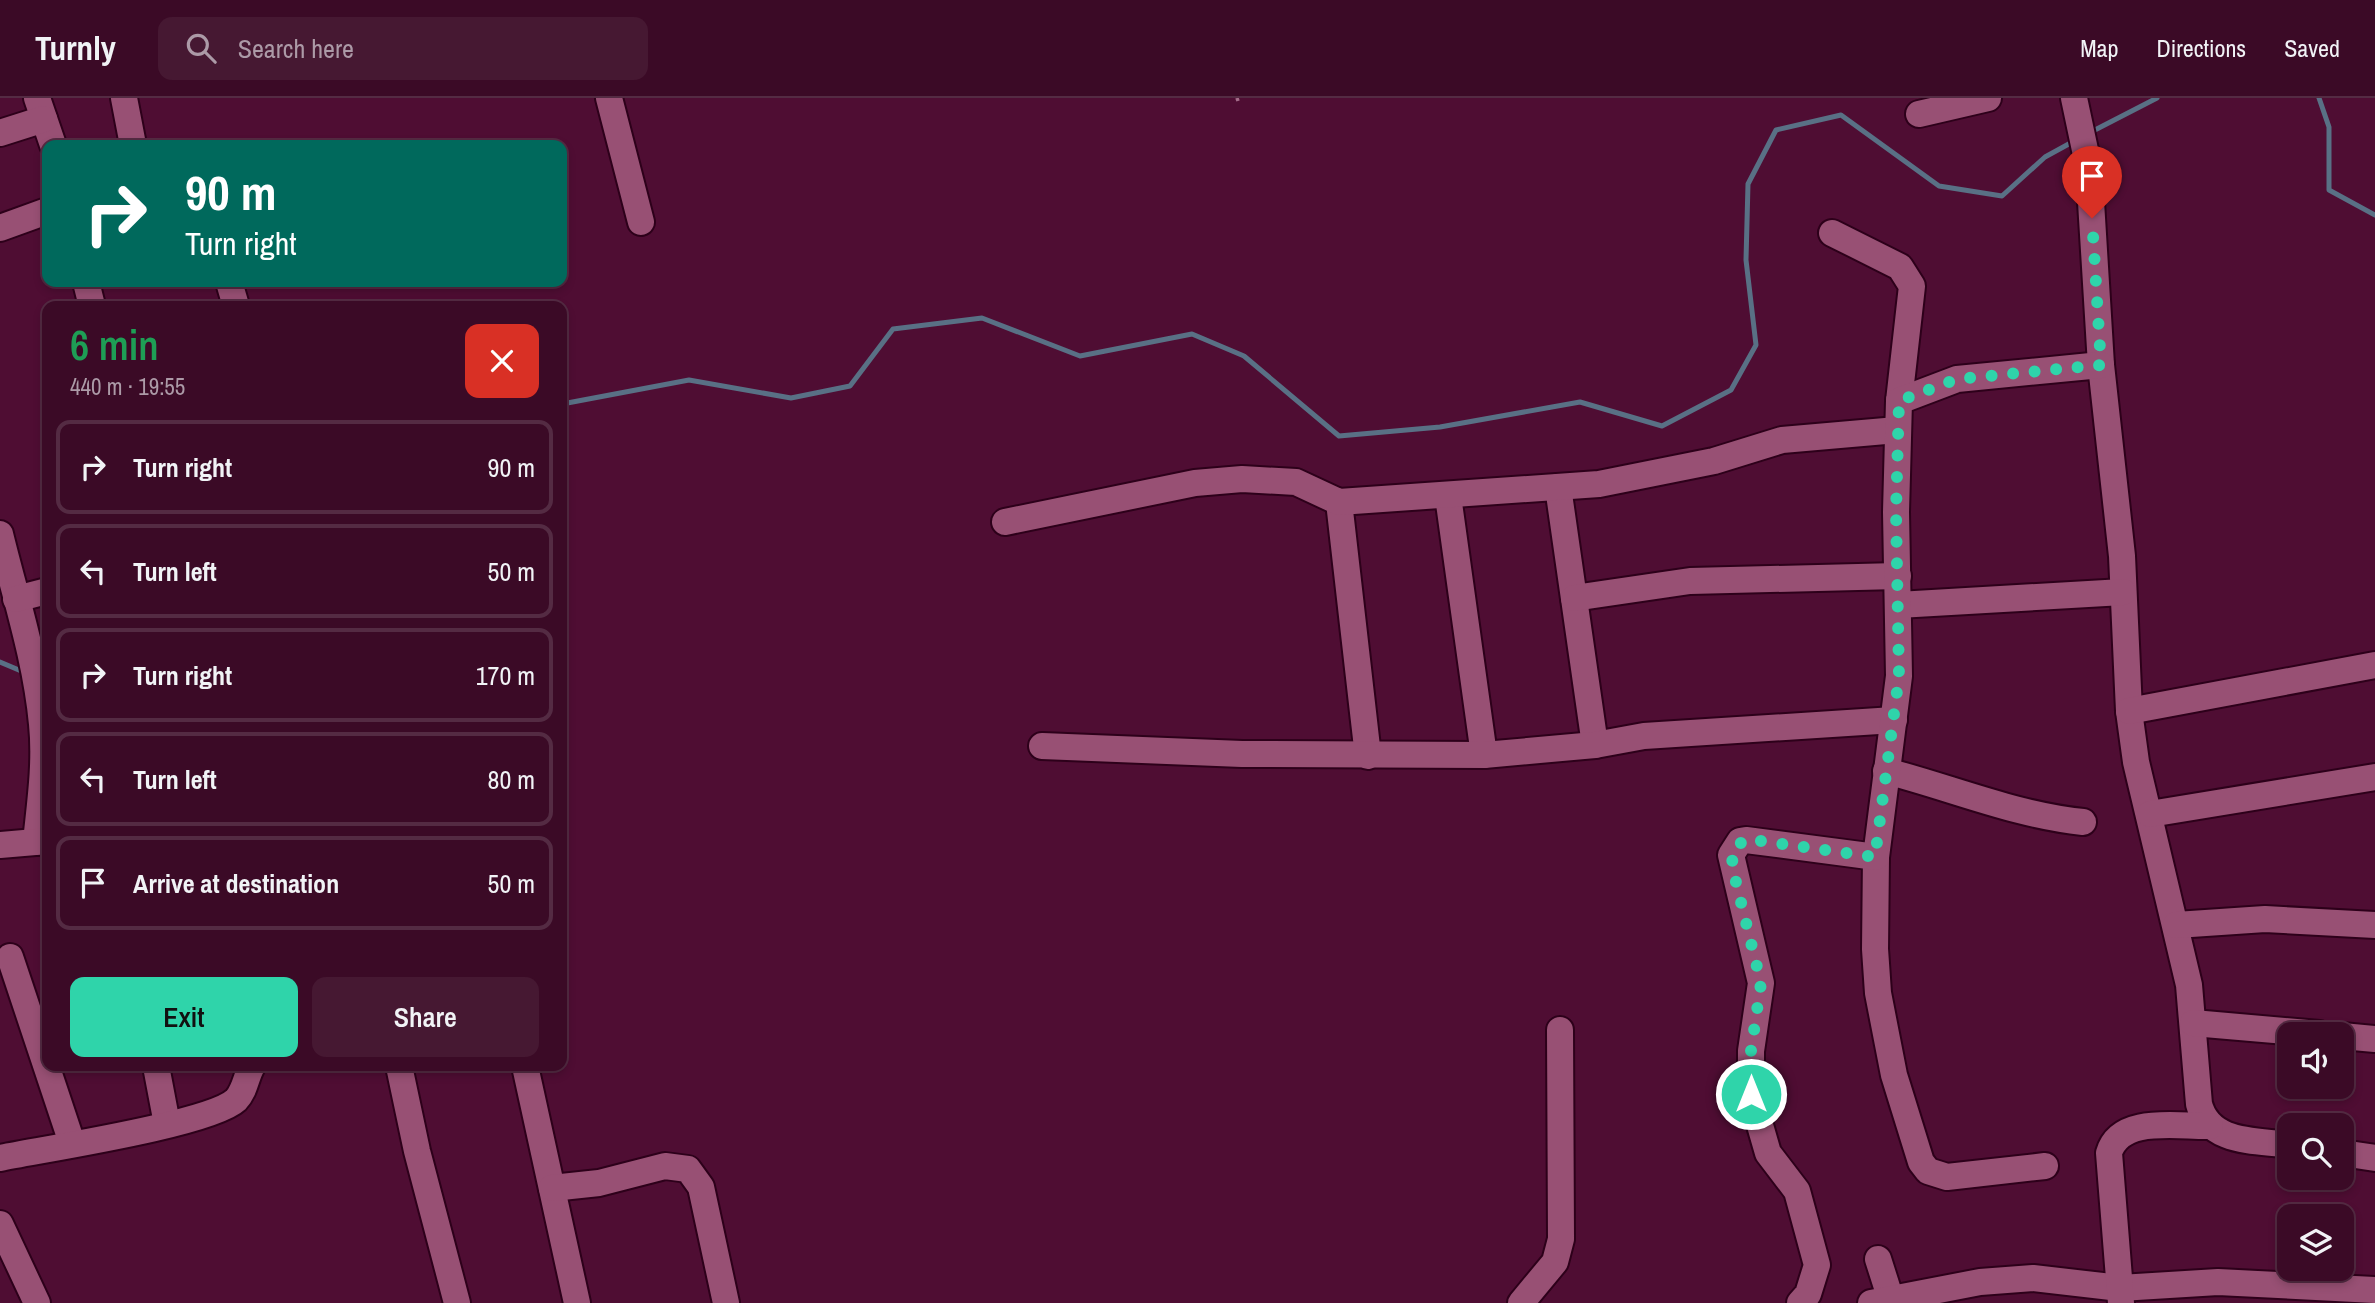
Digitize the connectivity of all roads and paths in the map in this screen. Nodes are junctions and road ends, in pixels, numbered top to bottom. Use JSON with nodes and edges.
{"nodes":[{"id":1,"x":124,"y":98,"type":"edge"},
{"id":2,"x":609,"y":98,"type":"edge"},
{"id":3,"x":1988,"y":98,"type":"edge"},
{"id":4,"x":2074,"y":98,"type":"edge"},
{"id":5,"x":41,"y":108,"type":"edge"},
{"id":6,"x":1919,"y":114,"type":"dead end"},
{"id":7,"x":0,"y":133,"type":"edge"},
{"id":8,"x":51,"y":140,"type":"edge"},
{"id":9,"x":132,"y":140,"type":"edge"},
{"id":10,"x":42,"y":213,"type":"edge"},
{"id":11,"x":641,"y":222,"type":"dead end"},
{"id":12,"x":0,"y":228,"type":"edge"},
{"id":13,"x":1832,"y":233,"type":"dead end"},
{"id":14,"x":2101,"y":365,"type":"junction"},
{"id":15,"x":1899,"y":401,"type":"junction"},
{"id":16,"x":1898,"y":430,"type":"junction"},
{"id":17,"x":1558,"y":487,"type":"junction"},
{"id":18,"x":1448,"y":496,"type":"junction"},
{"id":19,"x":1339,"y":502,"type":"junction"},
{"id":20,"x":1006,"y":522,"type":"dead end"},
{"id":21,"x":0,"y":534,"type":"edge"},
{"id":22,"x":1898,"y":576,"type":"junction"},
{"id":23,"x":42,"y":592,"type":"edge"},
{"id":24,"x":2123,"y":592,"type":"junction"},
{"id":25,"x":1574,"y":598,"type":"junction"},
{"id":26,"x":16,"y":599,"type":"junction"},
{"id":27,"x":1898,"y":605,"type":"junction"},
{"id":28,"x":2375,"y":665,"type":"edge"},
{"id":29,"x":2129,"y":711,"type":"junction"},
{"id":30,"x":1894,"y":720,"type":"junction"},
{"id":31,"x":42,"y":724,"type":"edge"},
{"id":32,"x":1595,"y":745,"type":"junction"},
{"id":33,"x":1042,"y":746,"type":"dead end"},
{"id":34,"x":1484,"y":754,"type":"junction"},
{"id":35,"x":1368,"y":756,"type":"junction"},
{"id":36,"x":1886,"y":771,"type":"junction"},
{"id":37,"x":2375,"y":777,"type":"edge"},
{"id":38,"x":2150,"y":814,"type":"junction"},
{"id":39,"x":2083,"y":822,"type":"dead end"},
{"id":40,"x":42,"y":842,"type":"edge"},
{"id":41,"x":0,"y":845,"type":"edge"},
{"id":42,"x":1875,"y":857,"type":"junction"},
{"id":43,"x":2176,"y":925,"type":"junction"},
{"id":44,"x":2375,"y":925,"type":"edge"},
{"id":45,"x":10,"y":957,"type":"dead end"},
{"id":46,"x":2193,"y":1023,"type":"junction"},
{"id":47,"x":1560,"y":1030,"type":"dead end"},
{"id":48,"x":2277,"y":1030,"type":"edge"},
{"id":49,"x":2354,"y":1037,"type":"edge"},
{"id":50,"x":2375,"y":1039,"type":"edge"},
{"id":51,"x":42,"y":1053,"type":"edge"},
{"id":52,"x":48,"y":1071,"type":"edge"},
{"id":53,"x":157,"y":1071,"type":"edge"},
{"id":54,"x":250,"y":1071,"type":"edge"},
{"id":55,"x":400,"y":1071,"type":"edge"},
{"id":56,"x":526,"y":1071,"type":"edge"},
{"id":57,"x":167,"y":1124,"type":"junction"},
{"id":58,"x":2210,"y":1126,"type":"junction"},
{"id":59,"x":72,"y":1143,"type":"junction"},
{"id":60,"x":2277,"y":1143,"type":"edge"},
{"id":61,"x":2354,"y":1155,"type":"edge"},
{"id":62,"x":0,"y":1158,"type":"edge"},
{"id":63,"x":2375,"y":1158,"type":"edge"},
{"id":64,"x":2045,"y":1166,"type":"dead end"},
{"id":65,"x":552,"y":1188,"type":"junction"},
{"id":66,"x":0,"y":1224,"type":"edge"},
{"id":67,"x":1878,"y":1258,"type":"dead end"},
{"id":68,"x":2375,"y":1290,"type":"edge"},
{"id":69,"x":2155,"y":1295,"type":"edge"},
{"id":70,"x":2121,"y":1296,"type":"edge"},
{"id":71,"x":1885,"y":1302,"type":"edge"},
{"id":72,"x":37,"y":1303,"type":"edge"},
{"id":73,"x":457,"y":1303,"type":"edge"},
{"id":74,"x":578,"y":1303,"type":"edge"},
{"id":75,"x":726,"y":1303,"type":"edge"},
{"id":76,"x":1521,"y":1303,"type":"edge"},
{"id":77,"x":1800,"y":1303,"type":"edge"}],
"edges":[{"from":1,"to":9,"type":"street"},
{"from":2,"to":11,"type":"street"},
{"from":3,"to":6,"type":"street"},
{"from":4,"to":14,"type":"street"},
{"from":5,"to":7,"type":"street"},
{"from":5,"to":8,"type":"street"},
{"from":10,"to":12,"type":"street"},
{"from":13,"to":15,"type":"street"},
{"from":14,"to":15,"type":"street"},
{"from":14,"to":24,"type":"street"},
{"from":15,"to":16,"type":"street"},
{"from":16,"to":17,"type":"street"},
{"from":16,"to":22,"type":"street"},
{"from":17,"to":18,"type":"street"},
{"from":17,"to":25,"type":"street"},
{"from":18,"to":19,"type":"street"},
{"from":18,"to":34,"type":"street"},
{"from":19,"to":20,"type":"street"},
{"from":19,"to":35,"type":"street"},
{"from":21,"to":26,"type":"street"},
{"from":22,"to":25,"type":"street"},
{"from":22,"to":27,"type":"street"},
{"from":23,"to":26,"type":"street"},
{"from":24,"to":27,"type":"street"},
{"from":24,"to":29,"type":"street"},
{"from":25,"to":32,"type":"street"},
{"from":26,"to":31,"type":"street"},
{"from":27,"to":30,"type":"street"},
{"from":28,"to":29,"type":"street"},
{"from":29,"to":38,"type":"street"},
{"from":30,"to":32,"type":"street"},
{"from":30,"to":36,"type":"street"},
{"from":32,"to":34,"type":"street"},
{"from":33,"to":35,"type":"street"},
{"from":34,"to":35,"type":"street"},
{"from":36,"to":39,"type":"street"},
{"from":36,"to":42,"type":"street"},
{"from":37,"to":38,"type":"street"},
{"from":38,"to":43,"type":"street"},
{"from":40,"to":41,"type":"street"},
{"from":42,"to":64,"type":"street"},
{"from":42,"to":77,"type":"street"},
{"from":43,"to":44,"type":"street"},
{"from":43,"to":46,"type":"street"},
{"from":45,"to":51,"type":"street"},
{"from":46,"to":48,"type":"street"},
{"from":46,"to":58,"type":"street"},
{"from":47,"to":76,"type":"street"},
{"from":49,"to":50,"type":"street"},
{"from":52,"to":59,"type":"street"},
{"from":53,"to":57,"type":"street"},
{"from":54,"to":57,"type":"street"},
{"from":55,"to":73,"type":"street"},
{"from":56,"to":65,"type":"street"},
{"from":57,"to":59,"type":"street"},
{"from":58,"to":60,"type":"street"},
{"from":58,"to":70,"type":"street"},
{"from":59,"to":62,"type":"street"},
{"from":61,"to":63,"type":"street"},
{"from":65,"to":74,"type":"street"},
{"from":65,"to":75,"type":"street"},
{"from":66,"to":72,"type":"street"},
{"from":67,"to":71,"type":"street"},
{"from":68,"to":69,"type":"street"},
{"from":69,"to":70,"type":"street"},
{"from":70,"to":71,"type":"street"}]}
